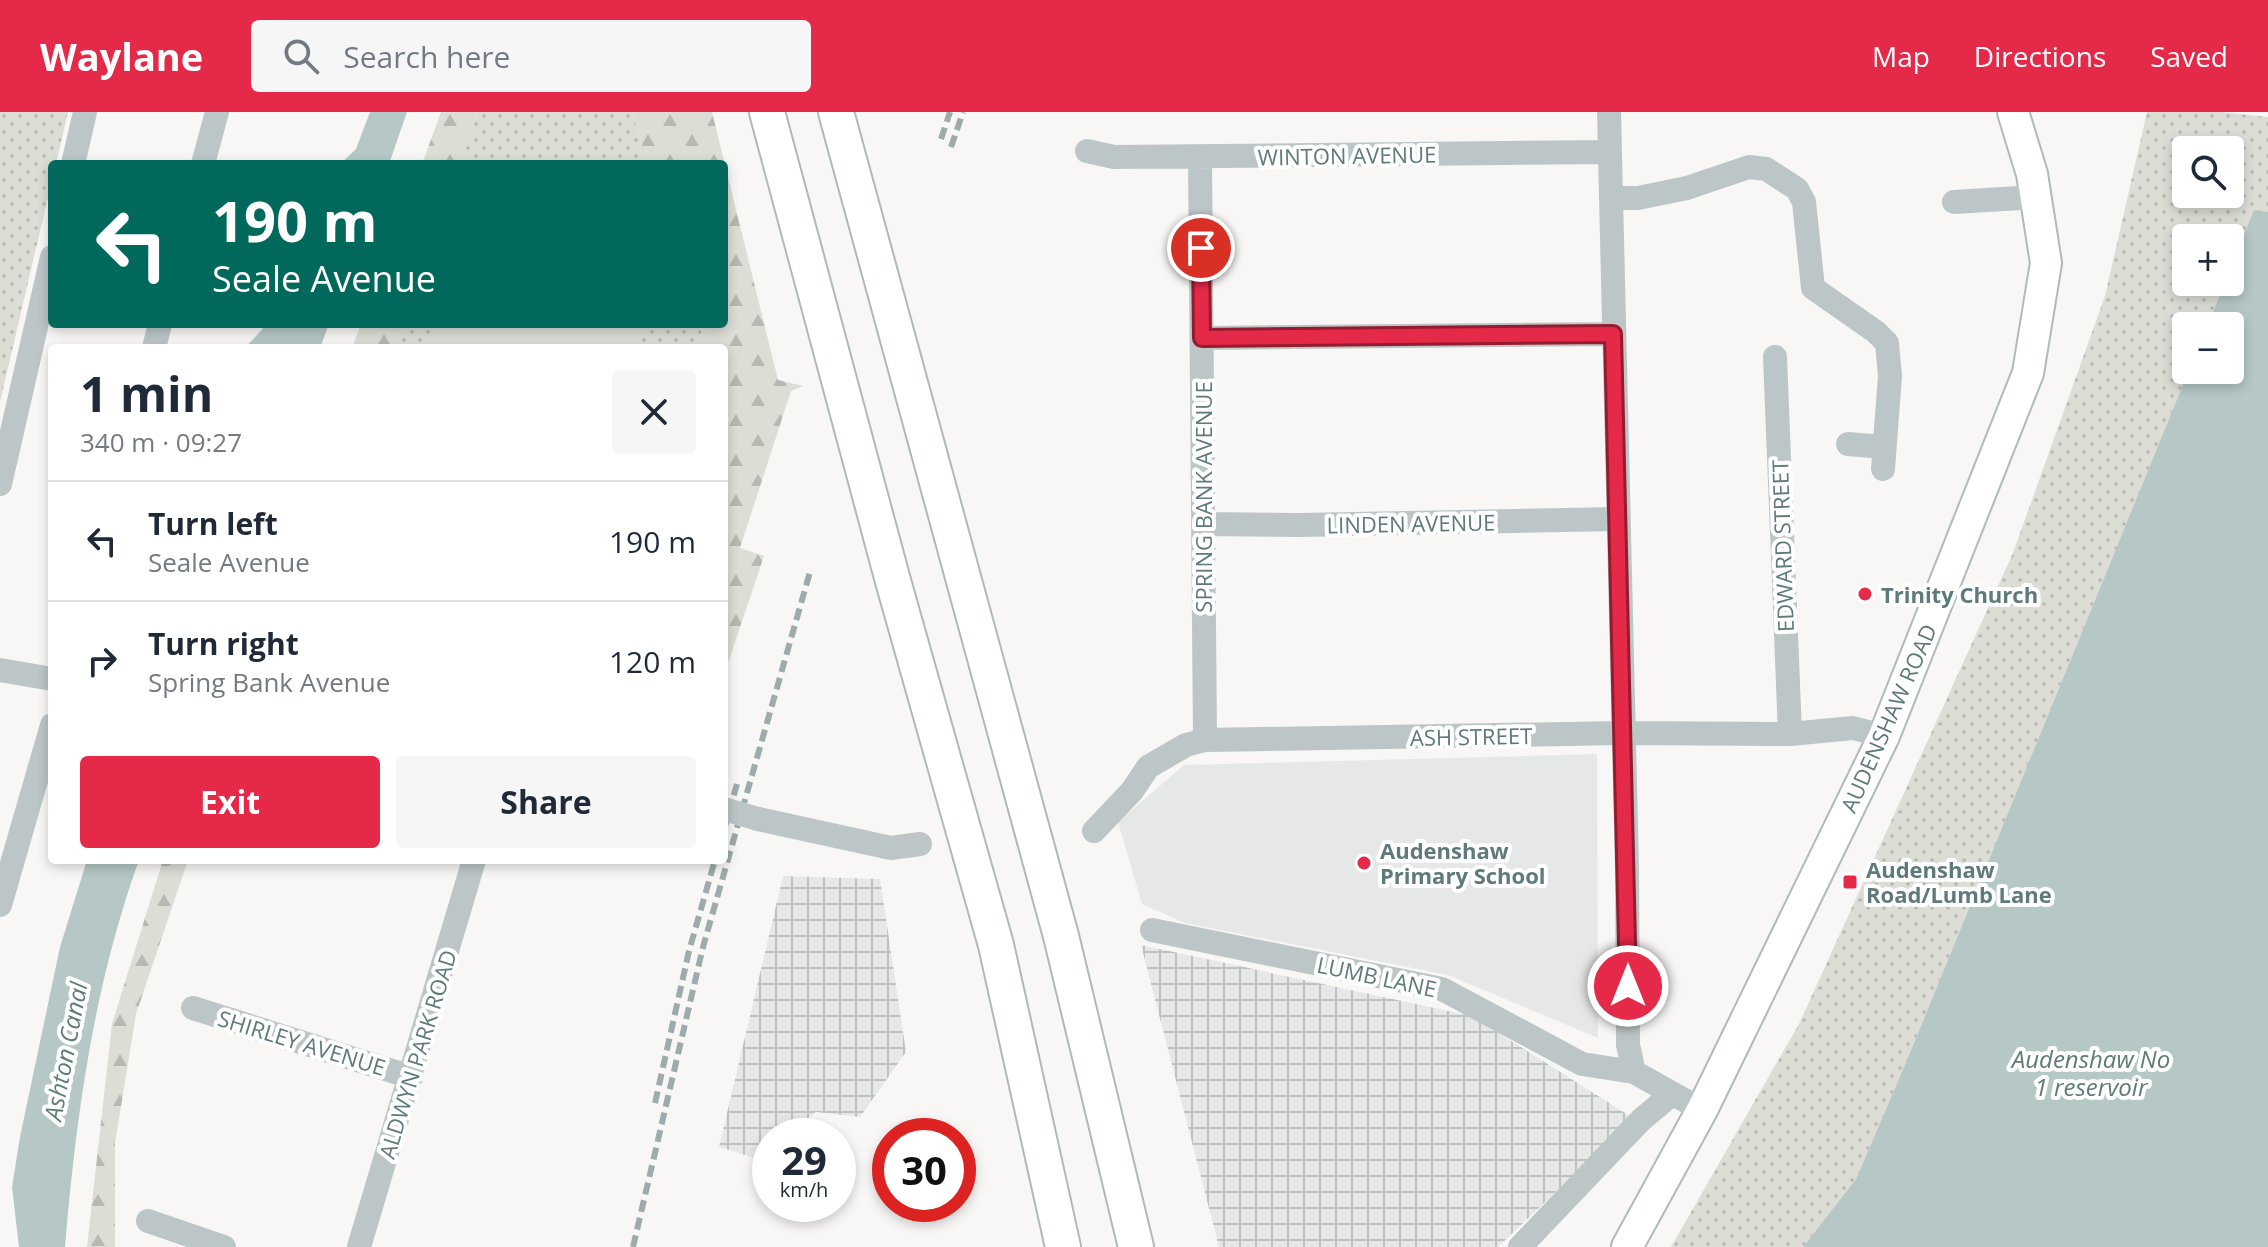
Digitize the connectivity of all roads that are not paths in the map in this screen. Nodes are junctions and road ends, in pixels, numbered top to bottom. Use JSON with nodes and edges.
{"nodes":[{"id":1,"x":85,"y":112,"type":"edge"},
{"id":2,"x":217,"y":112,"type":"edge"},
{"id":3,"x":767,"y":112,"type":"edge"},
{"id":4,"x":836,"y":112,"type":"edge"},
{"id":5,"x":1609,"y":112,"type":"edge"},
{"id":6,"x":2013,"y":112,"type":"edge"},
{"id":7,"x":1087,"y":151,"type":"dead end"},
{"id":8,"x":1608,"y":152,"type":"junction"},
{"id":9,"x":1200,"y":157,"type":"junction"},
{"id":10,"x":74,"y":160,"type":"edge"},
{"id":11,"x":204,"y":160,"type":"edge"},
{"id":12,"x":2036,"y":197,"type":"junction"},
{"id":13,"x":1612,"y":198,"type":"junction"},
{"id":14,"x":1954,"y":202,"type":"dead end"},
{"id":15,"x":48,"y":274,"type":"edge"},
{"id":16,"x":1613,"y":334,"type":"junction"},
{"id":17,"x":1202,"y":338,"type":"junction"},
{"id":18,"x":1775,"y":357,"type":"dead end"},
{"id":19,"x":1848,"y":444,"type":"dead end"},
{"id":20,"x":0,"y":484,"type":"edge"},
{"id":21,"x":1617,"y":519,"type":"junction"},
{"id":22,"x":1204,"y":524,"type":"junction"},
{"id":23,"x":0,"y":670,"type":"edge"},
{"id":24,"x":48,"y":678,"type":"edge"},
{"id":25,"x":1622,"y":733,"type":"junction"},
{"id":26,"x":1790,"y":734,"type":"junction"},
{"id":27,"x":1884,"y":736,"type":"junction"},
{"id":28,"x":48,"y":739,"type":"edge"},
{"id":29,"x":1205,"y":740,"type":"junction"},
{"id":30,"x":728,"y":810,"type":"edge"},
{"id":31,"x":1094,"y":831,"type":"dead end"},
{"id":32,"x":920,"y":844,"type":"dead end"},
{"id":33,"x":473,"y":864,"type":"edge"},
{"id":34,"x":0,"y":905,"type":"edge"},
{"id":35,"x":1152,"y":930,"type":"dead end"},
{"id":36,"x":193,"y":1008,"type":"dead end"},
{"id":37,"x":1634,"y":1072,"type":"junction"},
{"id":38,"x":411,"y":1077,"type":"junction"},
{"id":39,"x":1672,"y":1094,"type":"junction"},
{"id":40,"x":1702,"y":1110,"type":"junction"},
{"id":41,"x":148,"y":1221,"type":"dead end"},
{"id":42,"x":224,"y":1247,"type":"edge"},
{"id":43,"x":359,"y":1247,"type":"edge"},
{"id":44,"x":1063,"y":1247,"type":"edge"},
{"id":45,"x":1136,"y":1247,"type":"edge"},
{"id":46,"x":1520,"y":1247,"type":"edge"},
{"id":47,"x":1627,"y":1247,"type":"edge"}],
"edges":[{"from":1,"to":10,"type":"street"},
{"from":2,"to":11,"type":"street"},
{"from":3,"to":44,"type":"highway"},
{"from":4,"to":45,"type":"highway"},
{"from":5,"to":8,"type":"street"},
{"from":6,"to":12,"type":"main road","name":"AUDENSHAW ROAD"},
{"from":7,"to":9,"type":"street","name":"WINTON AVENUE"},
{"from":8,"to":9,"type":"street","name":"WINTON AVENUE"},
{"from":8,"to":13,"type":"street"},
{"from":9,"to":17,"type":"street","name":"SPRING BANK AVENUE"},
{"from":12,"to":14,"type":"street"},
{"from":12,"to":27,"type":"main road","name":"AUDENSHAW ROAD"},
{"from":13,"to":16,"type":"street"},
{"from":13,"to":19,"type":"street"},
{"from":15,"to":20,"type":"street"},
{"from":16,"to":17,"type":"street"},
{"from":16,"to":21,"type":"street"},
{"from":17,"to":22,"type":"street","name":"SPRING BANK AVENUE"},
{"from":18,"to":26,"type":"street","name":"EDWARD STREET"},
{"from":21,"to":22,"type":"street","name":"LINDEN AVENUE"},
{"from":21,"to":25,"type":"street"},
{"from":22,"to":29,"type":"street","name":"SPRING BANK AVENUE"},
{"from":23,"to":24,"type":"street"},
{"from":25,"to":26,"type":"street","name":"ASH STREET"},
{"from":25,"to":29,"type":"street","name":"ASH STREET"},
{"from":25,"to":37,"type":"street"},
{"from":26,"to":27,"type":"street","name":"ASH STREET"},
{"from":27,"to":40,"type":"main road","name":"AUDENSHAW ROAD"},
{"from":28,"to":34,"type":"street"},
{"from":29,"to":31,"type":"street","name":"ASH STREET"},
{"from":30,"to":32,"type":"street","bridge":true},
{"from":33,"to":38,"type":"street","name":"ALDWYN PARK ROAD"},
{"from":35,"to":37,"type":"street","name":"LUMB LANE"},
{"from":36,"to":38,"type":"street","name":"SHIRLEY AVENUE"},
{"from":37,"to":39,"type":"street"},
{"from":38,"to":43,"type":"street","name":"ALDWYN PARK ROAD"},
{"from":39,"to":40,"type":"street"},
{"from":39,"to":46,"type":"street"},
{"from":40,"to":47,"type":"main road","name":"AUDENSHAW ROAD"},
{"from":41,"to":42,"type":"street"}]}
